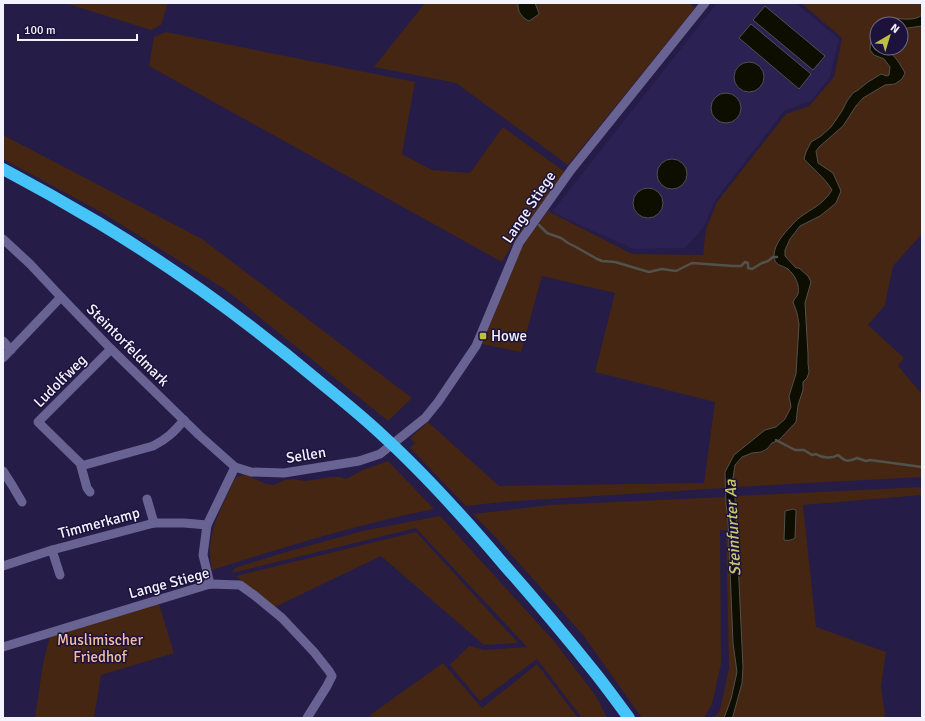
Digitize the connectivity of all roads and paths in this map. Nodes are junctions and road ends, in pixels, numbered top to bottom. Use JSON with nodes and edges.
{"nodes":[{"id":1,"x":705,"y":3,"type":"edge"},
{"id":2,"x":3,"y":169,"type":"edge"},
{"id":3,"x":3,"y":239,"type":"edge"},
{"id":4,"x":61,"y":297,"type":"junction"},
{"id":5,"x":3,"y":341,"type":"edge"},
{"id":6,"x":111,"y":349,"type":"junction"},
{"id":7,"x":11,"y":350,"type":"junction"},
{"id":8,"x":3,"y":358,"type":"edge"},
{"id":9,"x":184,"y":420,"type":"junction"},
{"id":10,"x":380,"y":454,"type":"joint"},
{"id":11,"x":83,"y":466,"type":"junction"},
{"id":12,"x":235,"y":467,"type":"junction"},
{"id":13,"x":3,"y":471,"type":"edge"},
{"id":14,"x":12,"y":485,"type":"junction"},
{"id":15,"x":3,"y":488,"type":"edge"},
{"id":16,"x":90,"y":492,"type":"dead end"},
{"id":17,"x":147,"y":499,"type":"dead end"},
{"id":18,"x":22,"y":502,"type":"dead end"},
{"id":19,"x":154,"y":523,"type":"junction"},
{"id":20,"x":207,"y":525,"type":"junction"},
{"id":21,"x":52,"y":550,"type":"junction"},
{"id":22,"x":3,"y":566,"type":"edge"},
{"id":23,"x":60,"y":575,"type":"dead end"},
{"id":24,"x":210,"y":584,"type":"junction"},
{"id":25,"x":3,"y":647,"type":"edge"},
{"id":26,"x":597,"y":675,"type":"junction"},
{"id":27,"x":307,"y":718,"type":"edge"},
{"id":28,"x":621,"y":718,"type":"edge"},
{"id":29,"x":629,"y":718,"type":"edge"}],
"edges":[{"from":1,"to":10,"type":"street","name":"Lange Stiege"},
{"from":2,"to":26,"type":"highway"},
{"from":3,"to":4,"type":"street","name":"Steintorfeldmark"},
{"from":4,"to":6,"type":"street","name":"Steintorfeldmark"},
{"from":4,"to":7,"type":"street"},
{"from":5,"to":7,"type":"street"},
{"from":6,"to":9,"type":"street","name":"Steintorfeldmark"},
{"from":6,"to":11,"type":"street","name":"Ludolfweg"},
{"from":7,"to":8,"type":"street"},
{"from":9,"to":11,"type":"street"},
{"from":9,"to":12,"type":"street","name":"Steintorfeldmark"},
{"from":10,"to":12,"type":"street","name":"Sellen"},
{"from":11,"to":16,"type":"street"},
{"from":12,"to":20,"type":"street"},
{"from":13,"to":14,"type":"street"},
{"from":14,"to":15,"type":"street"},
{"from":14,"to":18,"type":"street"},
{"from":17,"to":19,"type":"street","name":"Timmerkamp"},
{"from":19,"to":20,"type":"street","name":"Timmerkamp"},
{"from":19,"to":21,"type":"street","name":"Timmerkamp"},
{"from":20,"to":24,"type":"street"},
{"from":21,"to":22,"type":"street","name":"Timmerkamp"},
{"from":21,"to":23,"type":"street","name":"Timmerkamp"},
{"from":24,"to":25,"type":"street","name":"Lange Stiege"},
{"from":24,"to":27,"type":"street","name":"Lange Stiege"},
{"from":26,"to":28,"type":"highway"},
{"from":26,"to":29,"type":"highway"}]}
